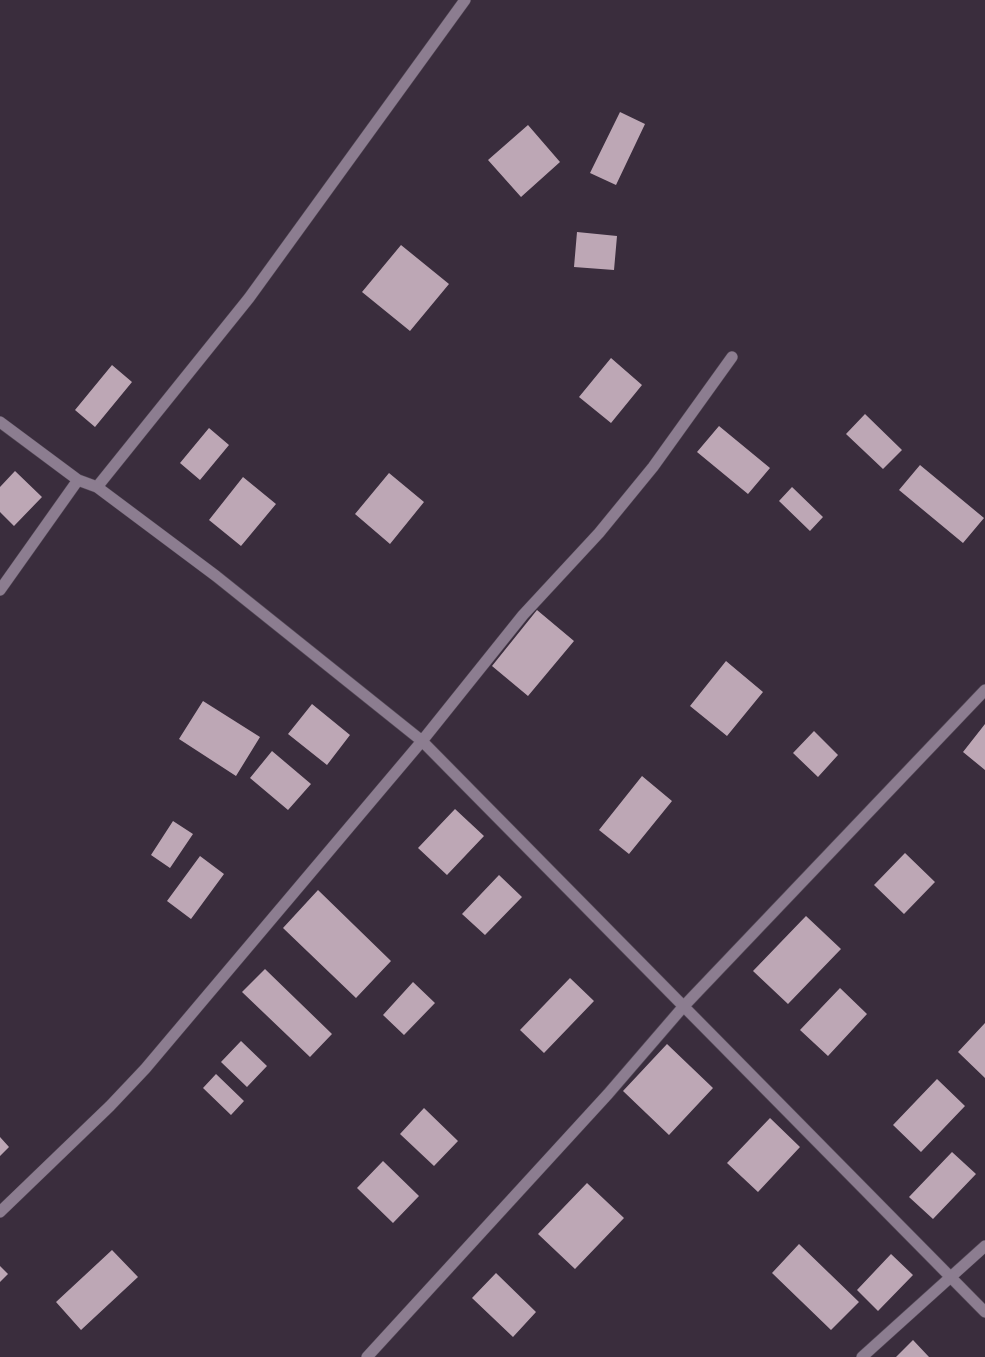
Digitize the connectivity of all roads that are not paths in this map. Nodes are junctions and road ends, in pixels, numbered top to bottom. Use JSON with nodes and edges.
{"nodes":[{"id":1,"x":465,"y":0,"type":"edge"},
{"id":2,"x":732,"y":357,"type":"dead end"},
{"id":3,"x":0,"y":422,"type":"edge"},
{"id":4,"x":78,"y":480,"type":"junction"},
{"id":5,"x":97,"y":487,"type":"junction"},
{"id":6,"x":0,"y":590,"type":"edge"},
{"id":7,"x":985,"y":690,"type":"edge"},
{"id":8,"x":422,"y":741,"type":"junction"},
{"id":9,"x":684,"y":1007,"type":"junction"},
{"id":10,"x":0,"y":1212,"type":"edge"},
{"id":11,"x":985,"y":1246,"type":"edge"},
{"id":12,"x":952,"y":1277,"type":"junction"},
{"id":13,"x":985,"y":1312,"type":"edge"},
{"id":14,"x":367,"y":1357,"type":"edge"},
{"id":15,"x":862,"y":1357,"type":"edge"}],
"edges":[{"from":1,"to":5,"type":"street"},
{"from":2,"to":8,"type":"street"},
{"from":3,"to":4,"type":"street"},
{"from":4,"to":5,"type":"street"},
{"from":4,"to":6,"type":"street"},
{"from":5,"to":8,"type":"street"},
{"from":7,"to":9,"type":"street"},
{"from":8,"to":9,"type":"street"},
{"from":8,"to":10,"type":"street"},
{"from":9,"to":12,"type":"street"},
{"from":9,"to":14,"type":"street"},
{"from":11,"to":12,"type":"street"},
{"from":12,"to":13,"type":"street"},
{"from":12,"to":15,"type":"street"}]}
